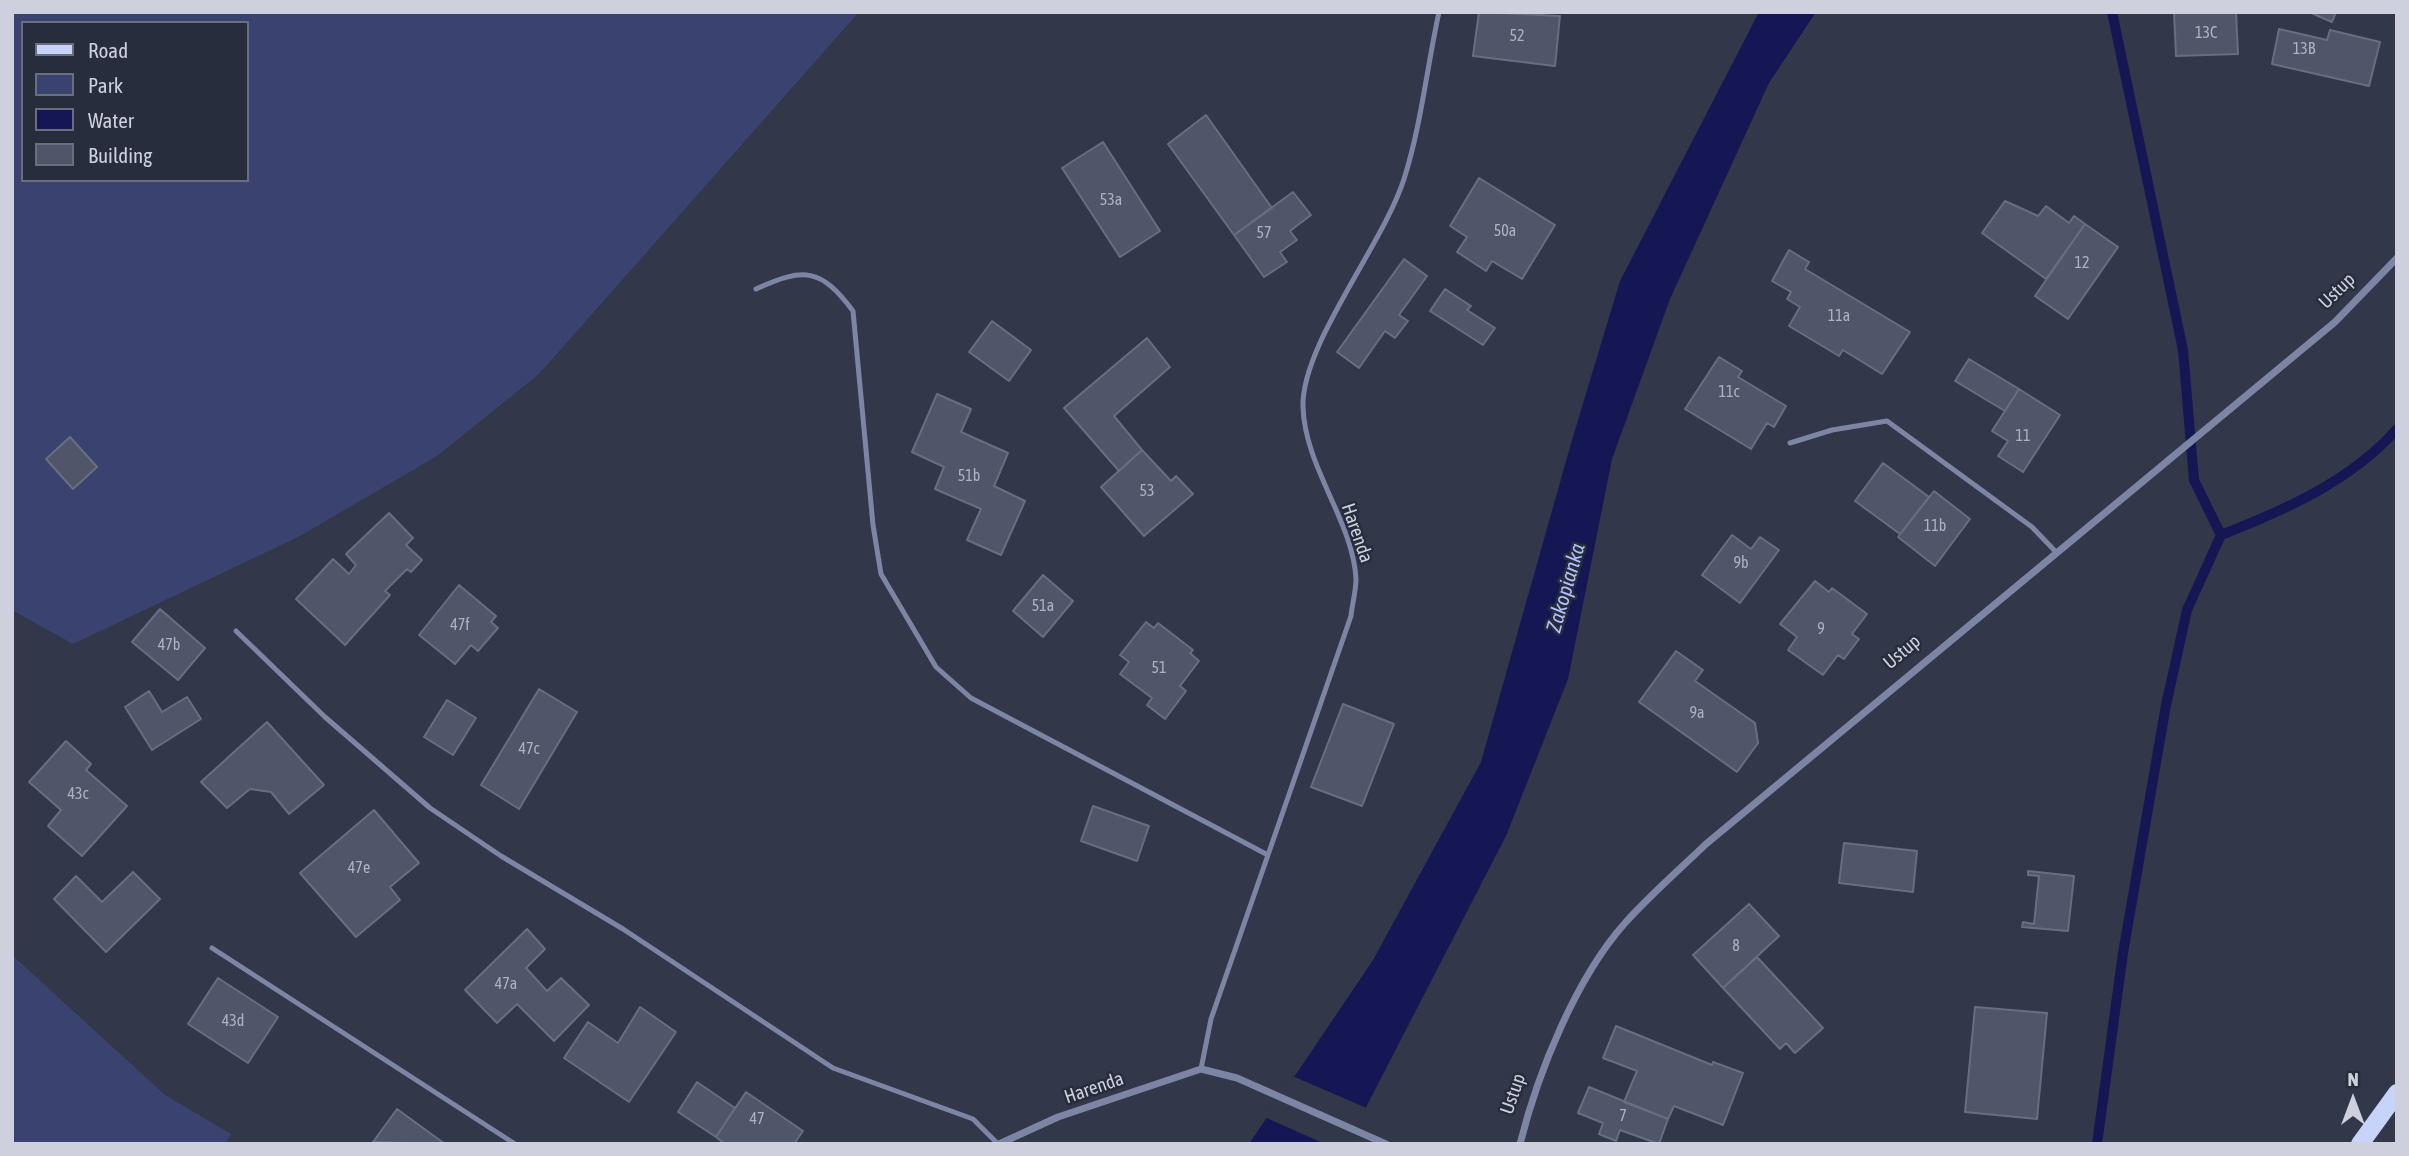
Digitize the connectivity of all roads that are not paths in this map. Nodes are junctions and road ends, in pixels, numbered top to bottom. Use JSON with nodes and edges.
{"nodes":[{"id":1,"x":1439,"y":12,"type":"edge"},
{"id":2,"x":2397,"y":258,"type":"edge"},
{"id":3,"x":756,"y":289,"type":"dead end"},
{"id":4,"x":1790,"y":443,"type":"dead end"},
{"id":5,"x":2056,"y":552,"type":"junction"},
{"id":6,"x":236,"y":631,"type":"dead end"},
{"id":7,"x":1266,"y":854,"type":"junction"},
{"id":8,"x":212,"y":948,"type":"dead end"},
{"id":9,"x":1201,"y":1069,"type":"junction"},
{"id":10,"x":2397,"y":1093,"type":"edge"},
{"id":11,"x":515,"y":1144,"type":"edge"},
{"id":12,"x":998,"y":1144,"type":"edge"},
{"id":13,"x":1386,"y":1144,"type":"edge"},
{"id":14,"x":1520,"y":1144,"type":"edge"},
{"id":15,"x":2360,"y":1144,"type":"edge"}],
"edges":[{"from":1,"to":7,"type":"lane","name":"Harenda"},
{"from":2,"to":5,"type":"street","name":"Ustup"},
{"from":3,"to":7,"type":"lane"},
{"from":4,"to":5,"type":"lane"},
{"from":5,"to":14,"type":"street","name":"Ustup"},
{"from":6,"to":12,"type":"lane"},
{"from":7,"to":9,"type":"lane","name":"Harenda"},
{"from":8,"to":11,"type":"lane"},
{"from":9,"to":12,"type":"street","name":"Harenda"},
{"from":9,"to":13,"type":"street"},
{"from":10,"to":15,"type":"main road"}]}
